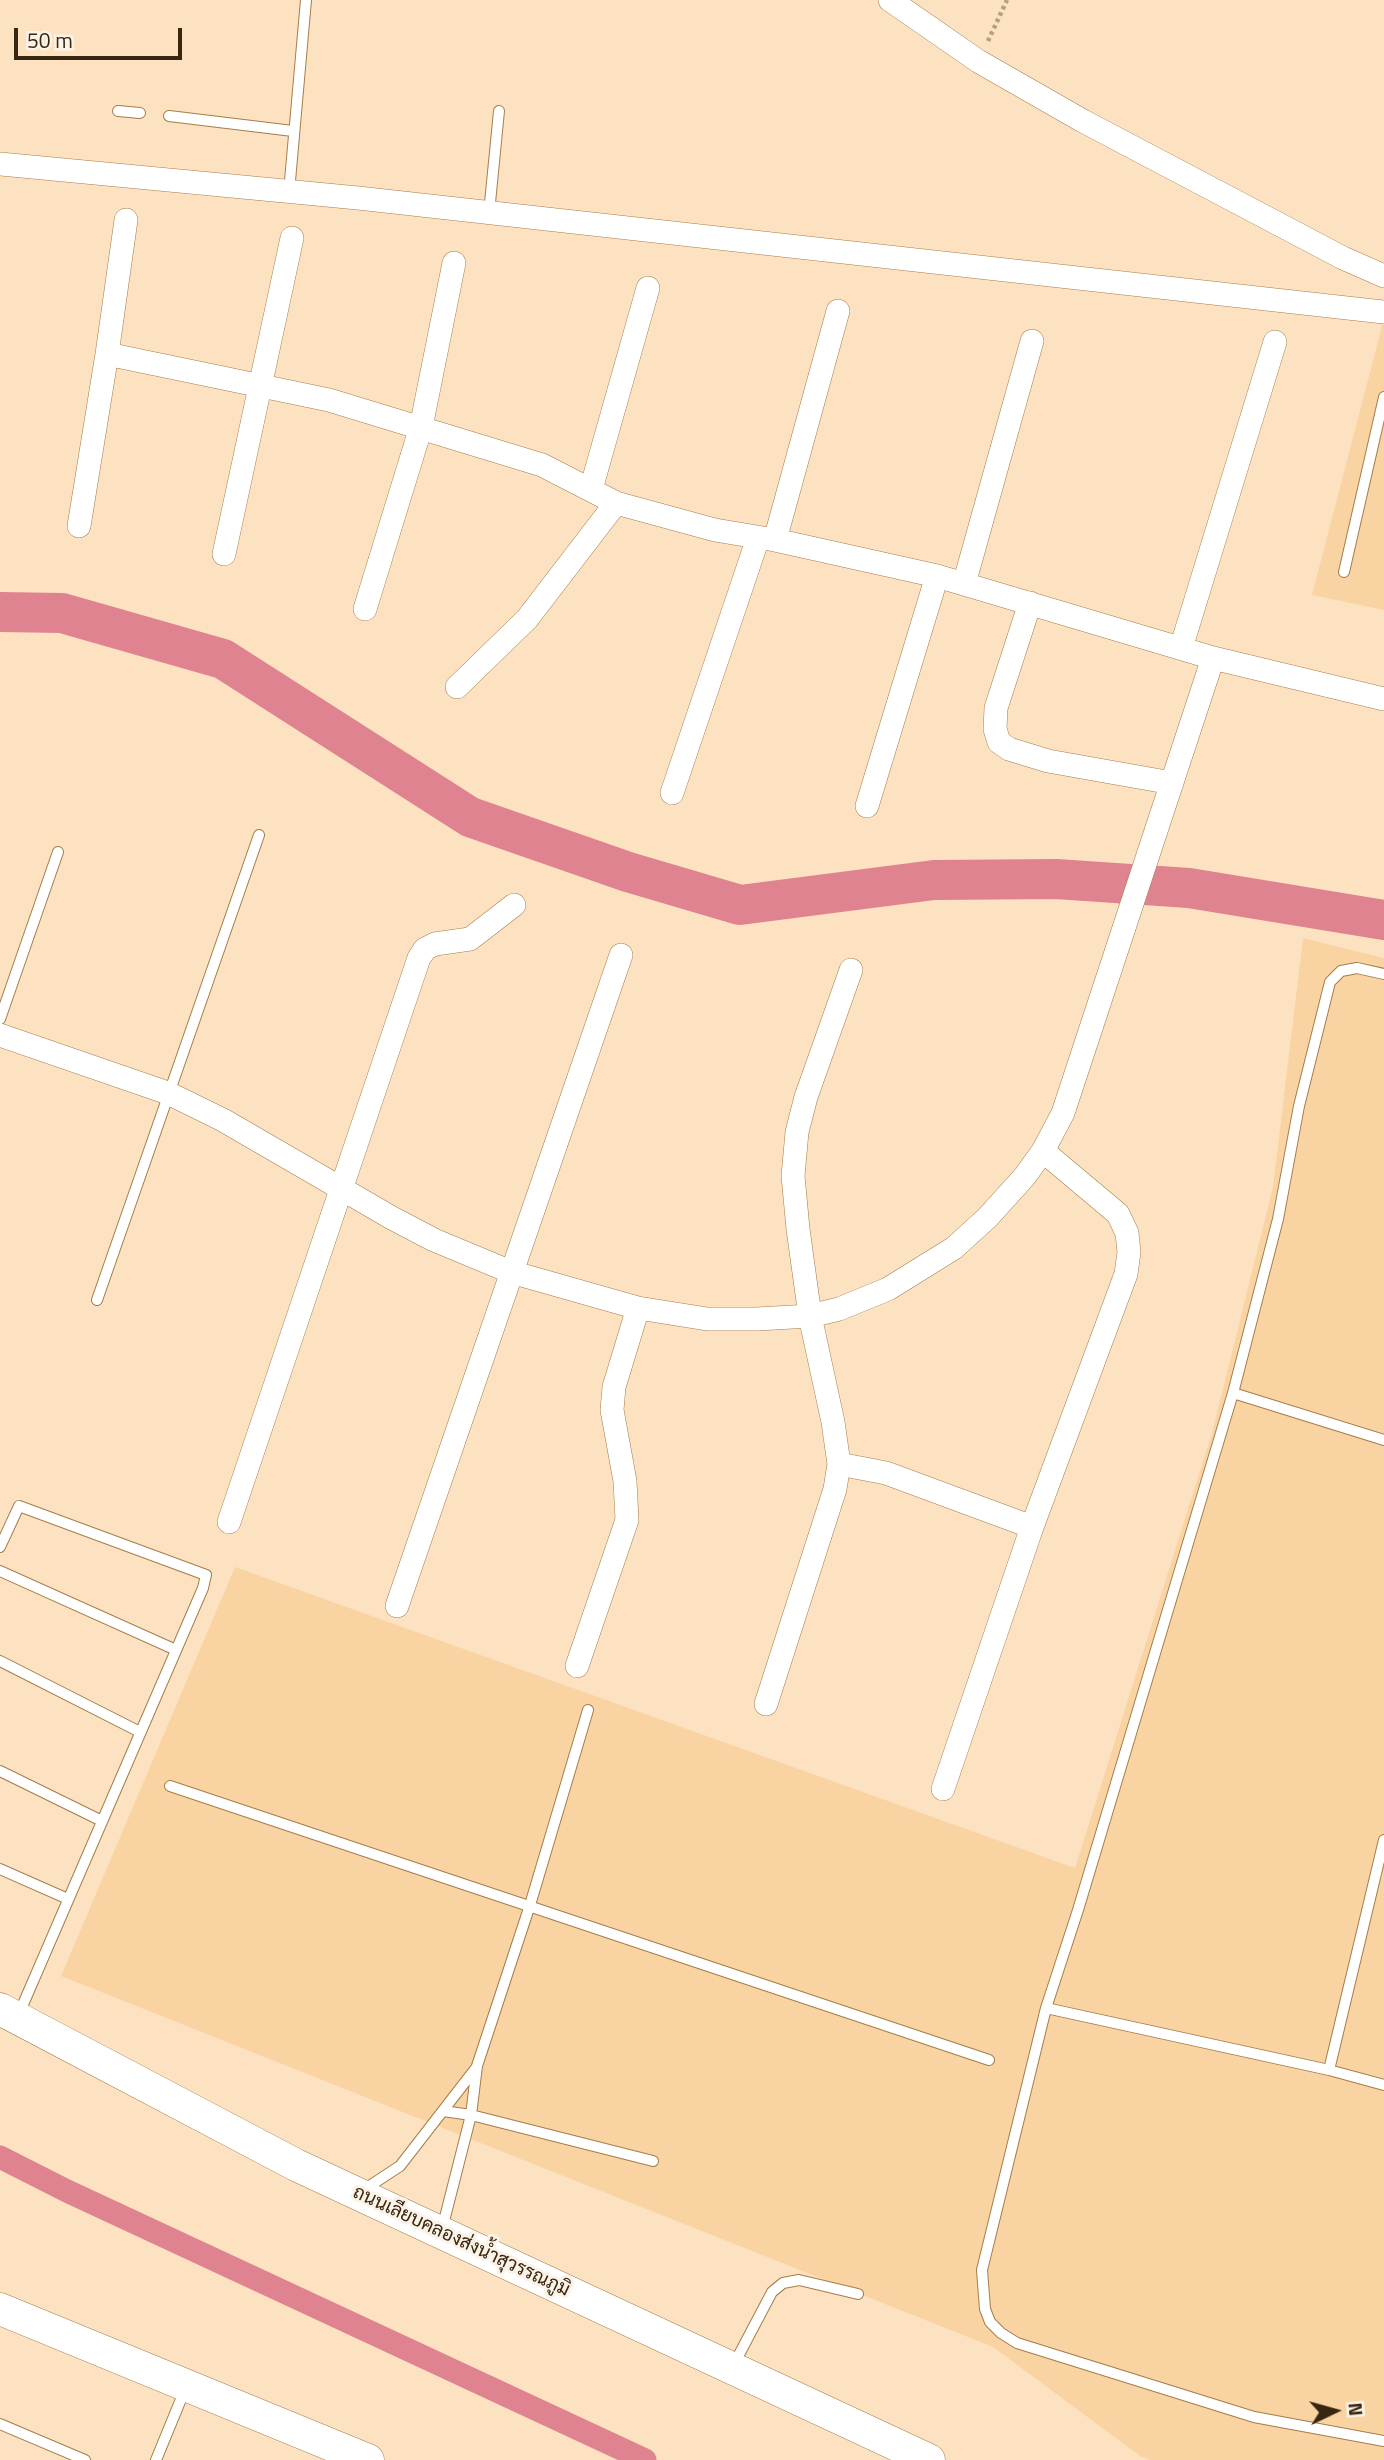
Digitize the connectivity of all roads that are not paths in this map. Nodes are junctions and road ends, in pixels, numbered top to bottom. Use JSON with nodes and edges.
{"nodes":[{"id":1,"x":306,"y":0,"type":"edge"},
{"id":2,"x":890,"y":0,"type":"edge"},
{"id":3,"x":499,"y":110,"type":"dead end"},
{"id":4,"x":118,"y":111,"type":"dead end"},
{"id":5,"x":140,"y":113,"type":"dead end"},
{"id":6,"x":169,"y":116,"type":"dead end"},
{"id":7,"x":293,"y":131,"type":"junction"},
{"id":8,"x":0,"y":164,"type":"edge"},
{"id":9,"x":289,"y":191,"type":"junction"},
{"id":10,"x":489,"y":214,"type":"junction"},
{"id":11,"x":126,"y":220,"type":"dead end"},
{"id":12,"x":292,"y":238,"type":"dead end"},
{"id":13,"x":454,"y":263,"type":"dead end"},
{"id":14,"x":1384,"y":276,"type":"edge"},
{"id":15,"x":648,"y":288,"type":"dead end"},
{"id":16,"x":838,"y":312,"type":"dead end"},
{"id":17,"x":1384,"y":312,"type":"edge"},
{"id":18,"x":1032,"y":341,"type":"dead end"},
{"id":19,"x":1275,"y":342,"type":"dead end"},
{"id":20,"x":107,"y":354,"type":"junction"},
{"id":21,"x":259,"y":386,"type":"junction"},
{"id":22,"x":1384,"y":397,"type":"edge"},
{"id":23,"x":421,"y":427,"type":"junction"},
{"id":24,"x":591,"y":489,"type":"junction"},
{"id":25,"x":616,"y":503,"type":"junction"},
{"id":26,"x":79,"y":526,"type":"dead end"},
{"id":27,"x":766,"y":539,"type":"junction"},
{"id":28,"x":224,"y":554,"type":"dead end"},
{"id":29,"x":1344,"y":572,"type":"dead end"},
{"id":30,"x":937,"y":576,"type":"junction"},
{"id":31,"x":964,"y":584,"type":"junction"},
{"id":32,"x":1030,"y":603,"type":"junction"},
{"id":33,"x":365,"y":609,"type":"dead end"},
{"id":34,"x":1181,"y":648,"type":"junction"},
{"id":35,"x":1213,"y":658,"type":"junction"},
{"id":36,"x":457,"y":687,"type":"dead end"},
{"id":37,"x":1384,"y":699,"type":"edge"},
{"id":38,"x":1172,"y":783,"type":"junction"},
{"id":39,"x":672,"y":793,"type":"dead end"},
{"id":40,"x":867,"y":806,"type":"dead end"},
{"id":41,"x":259,"y":835,"type":"dead end"},
{"id":42,"x":58,"y":852,"type":"dead end"},
{"id":43,"x":514,"y":905,"type":"dead end"},
{"id":44,"x":621,"y":956,"type":"dead end"},
{"id":45,"x":851,"y":970,"type":"dead end"},
{"id":46,"x":1384,"y":974,"type":"edge"},
{"id":47,"x":0,"y":1019,"type":"edge"},
{"id":48,"x":0,"y":1035,"type":"edge"},
{"id":49,"x":168,"y":1093,"type":"junction"},
{"id":50,"x":1043,"y":1151,"type":"junction"},
{"id":51,"x":343,"y":1190,"type":"junction"},
{"id":52,"x":511,"y":1272,"type":"junction"},
{"id":53,"x":97,"y":1300,"type":"dead end"},
{"id":54,"x":638,"y":1308,"type":"junction"},
{"id":55,"x":810,"y":1316,"type":"junction"},
{"id":56,"x":1233,"y":1393,"type":"junction"},
{"id":57,"x":1384,"y":1440,"type":"edge"},
{"id":58,"x":839,"y":1464,"type":"junction"},
{"id":59,"x":229,"y":1522,"type":"dead end"},
{"id":60,"x":1032,"y":1527,"type":"junction"},
{"id":61,"x":0,"y":1547,"type":"edge"},
{"id":62,"x":0,"y":1571,"type":"edge"},
{"id":63,"x":397,"y":1606,"type":"dead end"},
{"id":64,"x":176,"y":1650,"type":"junction"},
{"id":65,"x":0,"y":1661,"type":"edge"},
{"id":66,"x":576,"y":1666,"type":"dead end"},
{"id":67,"x":766,"y":1704,"type":"dead end"},
{"id":68,"x":588,"y":1710,"type":"dead end"},
{"id":69,"x":141,"y":1732,"type":"junction"},
{"id":70,"x":0,"y":1771,"type":"edge"},
{"id":71,"x":170,"y":1786,"type":"dead end"},
{"id":72,"x":943,"y":1789,"type":"dead end"},
{"id":73,"x":102,"y":1821,"type":"junction"},
{"id":74,"x":1384,"y":1840,"type":"edge"},
{"id":75,"x":0,"y":1869,"type":"edge"},
{"id":76,"x":68,"y":1899,"type":"junction"},
{"id":77,"x":530,"y":1905,"type":"junction"},
{"id":78,"x":1046,"y":2008,"type":"junction"},
{"id":79,"x":8,"y":2014,"type":"edge"},
{"id":80,"x":989,"y":2060,"type":"dead end"},
{"id":81,"x":477,"y":2066,"type":"junction"},
{"id":82,"x":1329,"y":2070,"type":"junction"},
{"id":83,"x":1384,"y":2085,"type":"edge"},
{"id":84,"x":443,"y":2111,"type":"junction"},
{"id":85,"x":471,"y":2115,"type":"junction"},
{"id":86,"x":653,"y":2161,"type":"dead end"},
{"id":87,"x":357,"y":2194,"type":"junction"},
{"id":88,"x":441,"y":2233,"type":"junction"},
{"id":89,"x":858,"y":2294,"type":"dead end"},
{"id":90,"x":0,"y":2309,"type":"edge"},
{"id":91,"x":732,"y":2368,"type":"junction"},
{"id":92,"x":187,"y":2384,"type":"junction"},
{"id":93,"x":0,"y":2424,"type":"edge"},
{"id":94,"x":1384,"y":2441,"type":"edge"},
{"id":95,"x":353,"y":2457,"type":"edge"},
{"id":96,"x":85,"y":2460,"type":"edge"},
{"id":97,"x":156,"y":2460,"type":"edge"},
{"id":98,"x":929,"y":2460,"type":"edge"}],
"edges":[{"from":1,"to":7,"type":"lane"},
{"from":2,"to":14,"type":"street"},
{"from":3,"to":10,"type":"lane"},
{"from":4,"to":5,"type":"lane"},
{"from":6,"to":7,"type":"lane"},
{"from":7,"to":9,"type":"lane"},
{"from":8,"to":9,"type":"street"},
{"from":9,"to":10,"type":"street"},
{"from":10,"to":17,"type":"street"},
{"from":11,"to":20,"type":"street"},
{"from":12,"to":21,"type":"street"},
{"from":13,"to":23,"type":"street"},
{"from":15,"to":24,"type":"street"},
{"from":16,"to":27,"type":"street"},
{"from":18,"to":31,"type":"street"},
{"from":19,"to":34,"type":"street"},
{"from":20,"to":21,"type":"street"},
{"from":20,"to":26,"type":"street"},
{"from":21,"to":23,"type":"street"},
{"from":21,"to":28,"type":"street"},
{"from":22,"to":29,"type":"lane"},
{"from":23,"to":24,"type":"street"},
{"from":23,"to":33,"type":"street"},
{"from":24,"to":25,"type":"street"},
{"from":25,"to":27,"type":"street"},
{"from":25,"to":36,"type":"street"},
{"from":27,"to":30,"type":"street"},
{"from":27,"to":39,"type":"street"},
{"from":30,"to":31,"type":"street"},
{"from":30,"to":40,"type":"street"},
{"from":31,"to":32,"type":"street"},
{"from":32,"to":34,"type":"street"},
{"from":32,"to":38,"type":"street"},
{"from":34,"to":35,"type":"street"},
{"from":35,"to":37,"type":"street"},
{"from":35,"to":38,"type":"street"},
{"from":38,"to":50,"type":"street"},
{"from":41,"to":49,"type":"lane"},
{"from":42,"to":47,"type":"lane"},
{"from":43,"to":51,"type":"street"},
{"from":44,"to":52,"type":"street"},
{"from":45,"to":55,"type":"street"},
{"from":46,"to":56,"type":"lane"},
{"from":48,"to":49,"type":"street"},
{"from":49,"to":51,"type":"street"},
{"from":49,"to":53,"type":"lane"},
{"from":50,"to":55,"type":"street"},
{"from":50,"to":60,"type":"street"},
{"from":51,"to":52,"type":"street"},
{"from":51,"to":59,"type":"street"},
{"from":52,"to":54,"type":"street"},
{"from":52,"to":63,"type":"street"},
{"from":54,"to":55,"type":"street"},
{"from":54,"to":66,"type":"street"},
{"from":55,"to":58,"type":"street"},
{"from":56,"to":57,"type":"lane"},
{"from":56,"to":78,"type":"lane"},
{"from":58,"to":60,"type":"street"},
{"from":58,"to":67,"type":"street"},
{"from":60,"to":72,"type":"street"},
{"from":61,"to":64,"type":"lane"},
{"from":62,"to":64,"type":"lane"},
{"from":64,"to":69,"type":"lane"},
{"from":65,"to":69,"type":"lane"},
{"from":68,"to":77,"type":"lane"},
{"from":69,"to":73,"type":"lane"},
{"from":70,"to":73,"type":"lane"},
{"from":71,"to":77,"type":"lane"},
{"from":73,"to":76,"type":"lane"},
{"from":74,"to":82,"type":"lane"},
{"from":75,"to":76,"type":"lane"},
{"from":76,"to":79,"type":"lane"},
{"from":77,"to":80,"type":"lane"},
{"from":77,"to":81,"type":"lane"},
{"from":78,"to":82,"type":"lane"},
{"from":78,"to":94,"type":"lane"},
{"from":79,"to":87,"type":"main road","name":"ถนนเลียบคลองส่งน้ำสุวรรณภูมิ"},
{"from":81,"to":84,"type":"lane"},
{"from":81,"to":85,"type":"lane"},
{"from":82,"to":83,"type":"lane"},
{"from":84,"to":85,"type":"lane"},
{"from":84,"to":87,"type":"lane"},
{"from":85,"to":86,"type":"lane"},
{"from":85,"to":88,"type":"lane"},
{"from":87,"to":88,"type":"main road","name":"ถนนเลียบคลองส่งน้ำสุวรรณภูมิ"},
{"from":88,"to":91,"type":"main road","name":"ถนนเลียบคลองส่งน้ำสุวรรณภูมิ"},
{"from":89,"to":91,"type":"lane"},
{"from":90,"to":92,"type":"main road"},
{"from":91,"to":98,"type":"main road","name":"ถนนเลียบคลองส่งน้ำสุวรรณภูมิ"},
{"from":92,"to":95,"type":"main road"},
{"from":92,"to":97,"type":"lane"},
{"from":93,"to":96,"type":"lane"}]}
